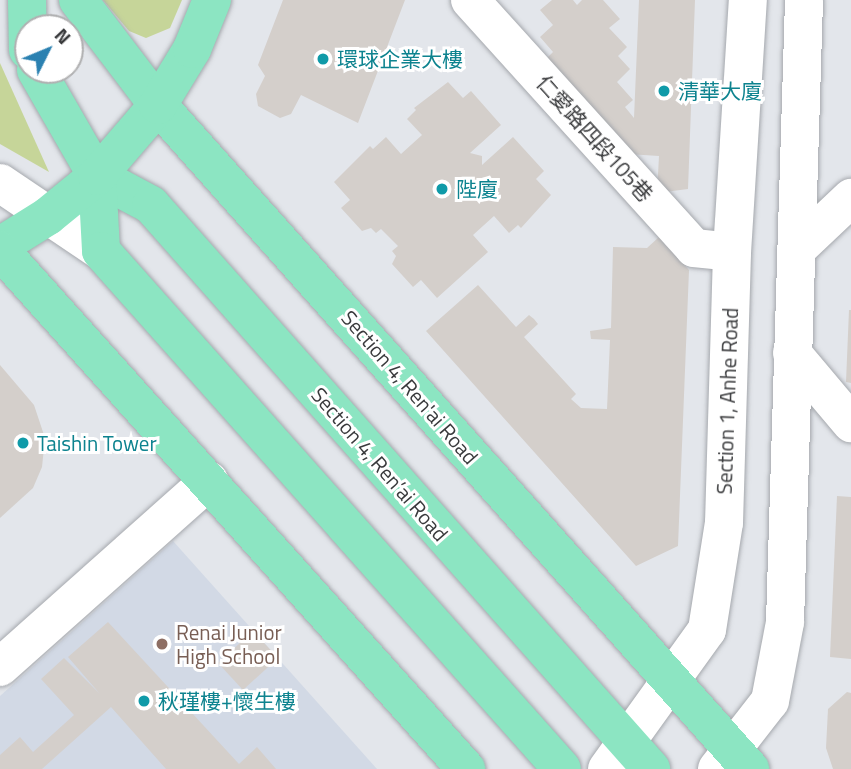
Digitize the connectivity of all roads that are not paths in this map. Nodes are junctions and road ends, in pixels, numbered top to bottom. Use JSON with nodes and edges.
{"nodes":[{"id":1,"x":78,"y":0,"type":"edge"},
{"id":2,"x":212,"y":0,"type":"edge"},
{"id":3,"x":470,"y":0,"type":"edge"},
{"id":4,"x":748,"y":0,"type":"edge"},
{"id":5,"x":804,"y":0,"type":"edge"},
{"id":6,"x":44,"y":84,"type":"edge"},
{"id":7,"x":158,"y":105,"type":"junction"},
{"id":8,"x":97,"y":176,"type":"junction"},
{"id":9,"x":0,"y":183,"type":"edge"},
{"id":10,"x":851,"y":198,"type":"edge"},
{"id":11,"x":48,"y":216,"type":"junction"},
{"id":12,"x":0,"y":248,"type":"edge"},
{"id":13,"x":796,"y":250,"type":"junction"},
{"id":14,"x":101,"y":251,"type":"junction"},
{"id":15,"x":732,"y":252,"type":"junction"},
{"id":16,"x":792,"y":353,"type":"junction"},
{"id":17,"x":851,"y":423,"type":"edge"},
{"id":18,"x":209,"y":481,"type":"junction"},
{"id":19,"x":0,"y":667,"type":"edge"},
{"id":20,"x":672,"y":683,"type":"junction"},
{"id":21,"x":629,"y":760,"type":"edge"},
{"id":22,"x":733,"y":763,"type":"edge"},
{"id":23,"x":466,"y":769,"type":"edge"},
{"id":24,"x":562,"y":769,"type":"edge"}],
"edges":[{"from":1,"to":7,"type":"main road","name":"Section 4, Ren'ai Road"},
{"from":2,"to":7,"type":"main road"},
{"from":3,"to":15,"type":"street","name":"仁愛路四段105巷"},
{"from":4,"to":15,"type":"street","name":"Section 1, Anhe Road"},
{"from":5,"to":13,"type":"street"},
{"from":6,"to":8,"type":"main road"},
{"from":7,"to":8,"type":"main road"},
{"from":7,"to":20,"type":"main road","name":"Section 4, Ren'ai Road"},
{"from":8,"to":11,"type":"main road"},
{"from":8,"to":14,"type":"main road"},
{"from":8,"to":21,"type":"main road","name":"Section 4, Ren’ai Road"},
{"from":9,"to":11,"type":"street"},
{"from":10,"to":13,"type":"street"},
{"from":11,"to":12,"type":"main road"},
{"from":11,"to":14,"type":"street"},
{"from":12,"to":18,"type":"main road"},
{"from":13,"to":16,"type":"street"},
{"from":14,"to":24,"type":"main road"},
{"from":15,"to":20,"type":"street","name":"Section 1, Anhe Road"},
{"from":16,"to":17,"type":"street"},
{"from":16,"to":22,"type":"street"},
{"from":18,"to":19,"type":"street"},
{"from":18,"to":23,"type":"main road"},
{"from":20,"to":21,"type":"street","name":"Section 1, Anhe Road"},
{"from":20,"to":22,"type":"main road","name":"Section 4, Ren'ai Road"}]}
